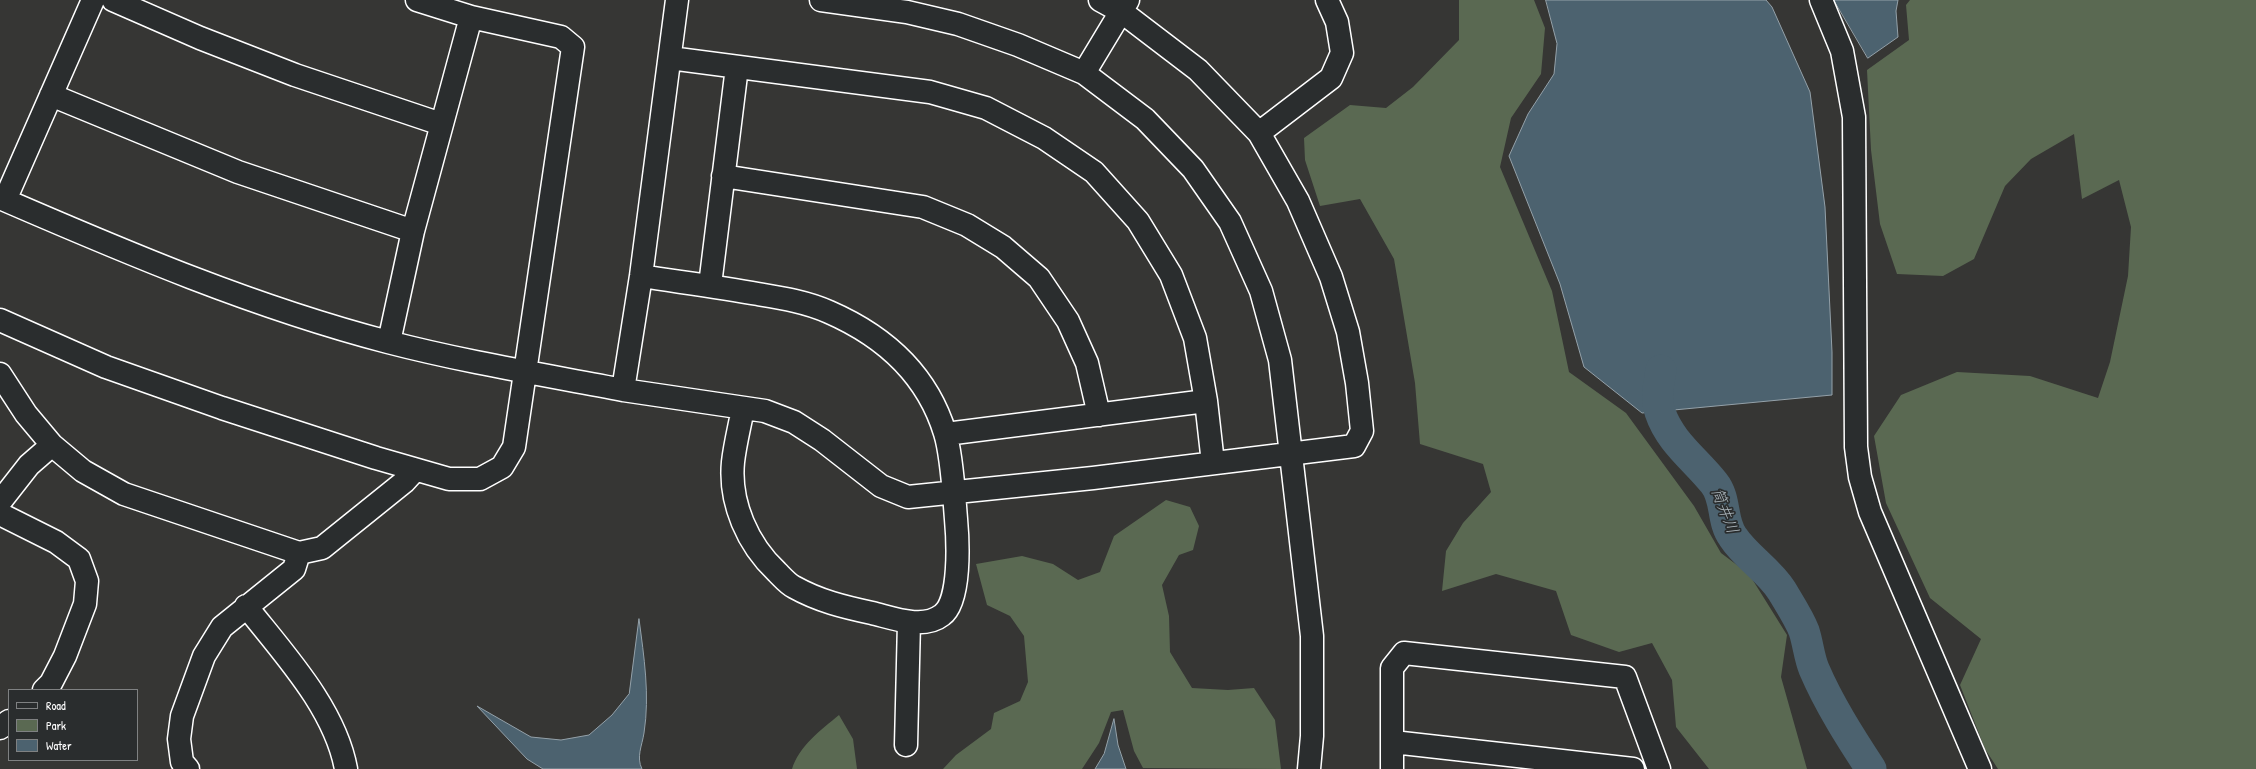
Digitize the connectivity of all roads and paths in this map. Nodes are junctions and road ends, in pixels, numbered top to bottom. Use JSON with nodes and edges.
{"nodes":[{"id":1,"x":92,"y":0,"type":"edge"},
{"id":2,"x":113,"y":0,"type":"edge"},
{"id":3,"x":417,"y":0,"type":"edge"},
{"id":4,"x":677,"y":0,"type":"edge"},
{"id":5,"x":821,"y":0,"type":"edge"},
{"id":6,"x":1100,"y":0,"type":"edge"},
{"id":7,"x":1327,"y":0,"type":"edge"},
{"id":8,"x":1821,"y":0,"type":"edge"},
{"id":9,"x":1125,"y":6,"type":"edge"},
{"id":10,"x":471,"y":17,"type":"junction"},
{"id":11,"x":670,"y":58,"type":"junction"},
{"id":12,"x":737,"y":67,"type":"junction"},
{"id":13,"x":1084,"y":73,"type":"junction"},
{"id":14,"x":51,"y":95,"type":"junction"},
{"id":15,"x":441,"y":124,"type":"junction"},
{"id":16,"x":1259,"y":134,"type":"junction"},
{"id":17,"x":723,"y":176,"type":"junction"},
{"id":18,"x":2,"y":199,"type":"edge"},
{"id":19,"x":413,"y":231,"type":"junction"},
{"id":20,"x":641,"y":276,"type":"junction"},
{"id":21,"x":710,"y":285,"type":"junction"},
{"id":22,"x":0,"y":320,"type":"edge"},
{"id":23,"x":389,"y":342,"type":"junction"},
{"id":24,"x":525,"y":372,"type":"junction"},
{"id":25,"x":0,"y":374,"type":"edge"},
{"id":26,"x":624,"y":390,"type":"junction"},
{"id":27,"x":1206,"y":401,"type":"junction"},
{"id":28,"x":743,"y":408,"type":"junction"},
{"id":29,"x":1099,"y":415,"type":"junction"},
{"id":30,"x":946,"y":434,"type":"junction"},
{"id":31,"x":52,"y":445,"type":"junction"},
{"id":32,"x":1292,"y":454,"type":"junction"},
{"id":33,"x":1213,"y":463,"type":"junction"},
{"id":34,"x":415,"y":470,"type":"junction"},
{"id":35,"x":954,"y":494,"type":"junction"},
{"id":36,"x":0,"y":502,"type":"edge"},
{"id":37,"x":0,"y":514,"type":"edge"},
{"id":38,"x":299,"y":553,"type":"junction"},
{"id":39,"x":246,"y":606,"type":"junction"},
{"id":40,"x":909,"y":622,"type":"junction"},
{"id":41,"x":45,"y":689,"type":"edge"},
{"id":42,"x":8,"y":722,"type":"edge"},
{"id":43,"x":0,"y":728,"type":"edge"},
{"id":44,"x":1394,"y":742,"type":"junction"},
{"id":45,"x":906,"y":745,"type":"dead end"},
{"id":46,"x":188,"y":769,"type":"edge"},
{"id":47,"x":346,"y":769,"type":"edge"},
{"id":48,"x":1309,"y":769,"type":"edge"},
{"id":49,"x":1392,"y":769,"type":"edge"},
{"id":50,"x":1633,"y":769,"type":"edge"},
{"id":51,"x":1658,"y":769,"type":"edge"},
{"id":52,"x":1980,"y":769,"type":"edge"}],
"edges":[{"from":1,"to":14,"type":"street"},
{"from":2,"to":15,"type":"street"},
{"from":3,"to":10,"type":"street"},
{"from":4,"to":11,"type":"street"},
{"from":5,"to":13,"type":"street"},
{"from":6,"to":9,"type":"street"},
{"from":7,"to":16,"type":"street"},
{"from":8,"to":52,"type":"street"},
{"from":9,"to":13,"type":"street"},
{"from":9,"to":16,"type":"street"},
{"from":10,"to":15,"type":"street"},
{"from":10,"to":24,"type":"street"},
{"from":11,"to":12,"type":"street"},
{"from":11,"to":20,"type":"street"},
{"from":12,"to":17,"type":"street"},
{"from":12,"to":27,"type":"street"},
{"from":13,"to":32,"type":"street"},
{"from":14,"to":18,"type":"street"},
{"from":14,"to":19,"type":"street"},
{"from":15,"to":19,"type":"street"},
{"from":16,"to":32,"type":"street"},
{"from":17,"to":21,"type":"street"},
{"from":17,"to":29,"type":"street"},
{"from":18,"to":23,"type":"street"},
{"from":19,"to":23,"type":"street"},
{"from":20,"to":21,"type":"street"},
{"from":20,"to":26,"type":"street"},
{"from":21,"to":30,"type":"street"},
{"from":22,"to":34,"type":"street"},
{"from":23,"to":24,"type":"street"},
{"from":24,"to":26,"type":"street"},
{"from":24,"to":34,"type":"street"},
{"from":25,"to":31,"type":"street"},
{"from":26,"to":28,"type":"street"},
{"from":27,"to":29,"type":"street"},
{"from":27,"to":33,"type":"street"},
{"from":28,"to":35,"type":"street"},
{"from":28,"to":40,"type":"street"},
{"from":29,"to":30,"type":"street"},
{"from":30,"to":35,"type":"street"},
{"from":31,"to":36,"type":"street"},
{"from":31,"to":38,"type":"street"},
{"from":32,"to":33,"type":"street"},
{"from":32,"to":48,"type":"street"},
{"from":33,"to":35,"type":"street"},
{"from":34,"to":38,"type":"street"},
{"from":35,"to":40,"type":"street"},
{"from":37,"to":41,"type":"street"},
{"from":38,"to":39,"type":"street"},
{"from":39,"to":46,"type":"street"},
{"from":39,"to":47,"type":"street"},
{"from":40,"to":45,"type":"street"},
{"from":42,"to":43,"type":"street"},
{"from":44,"to":49,"type":"street"},
{"from":44,"to":50,"type":"street"},
{"from":44,"to":51,"type":"street"}]}
